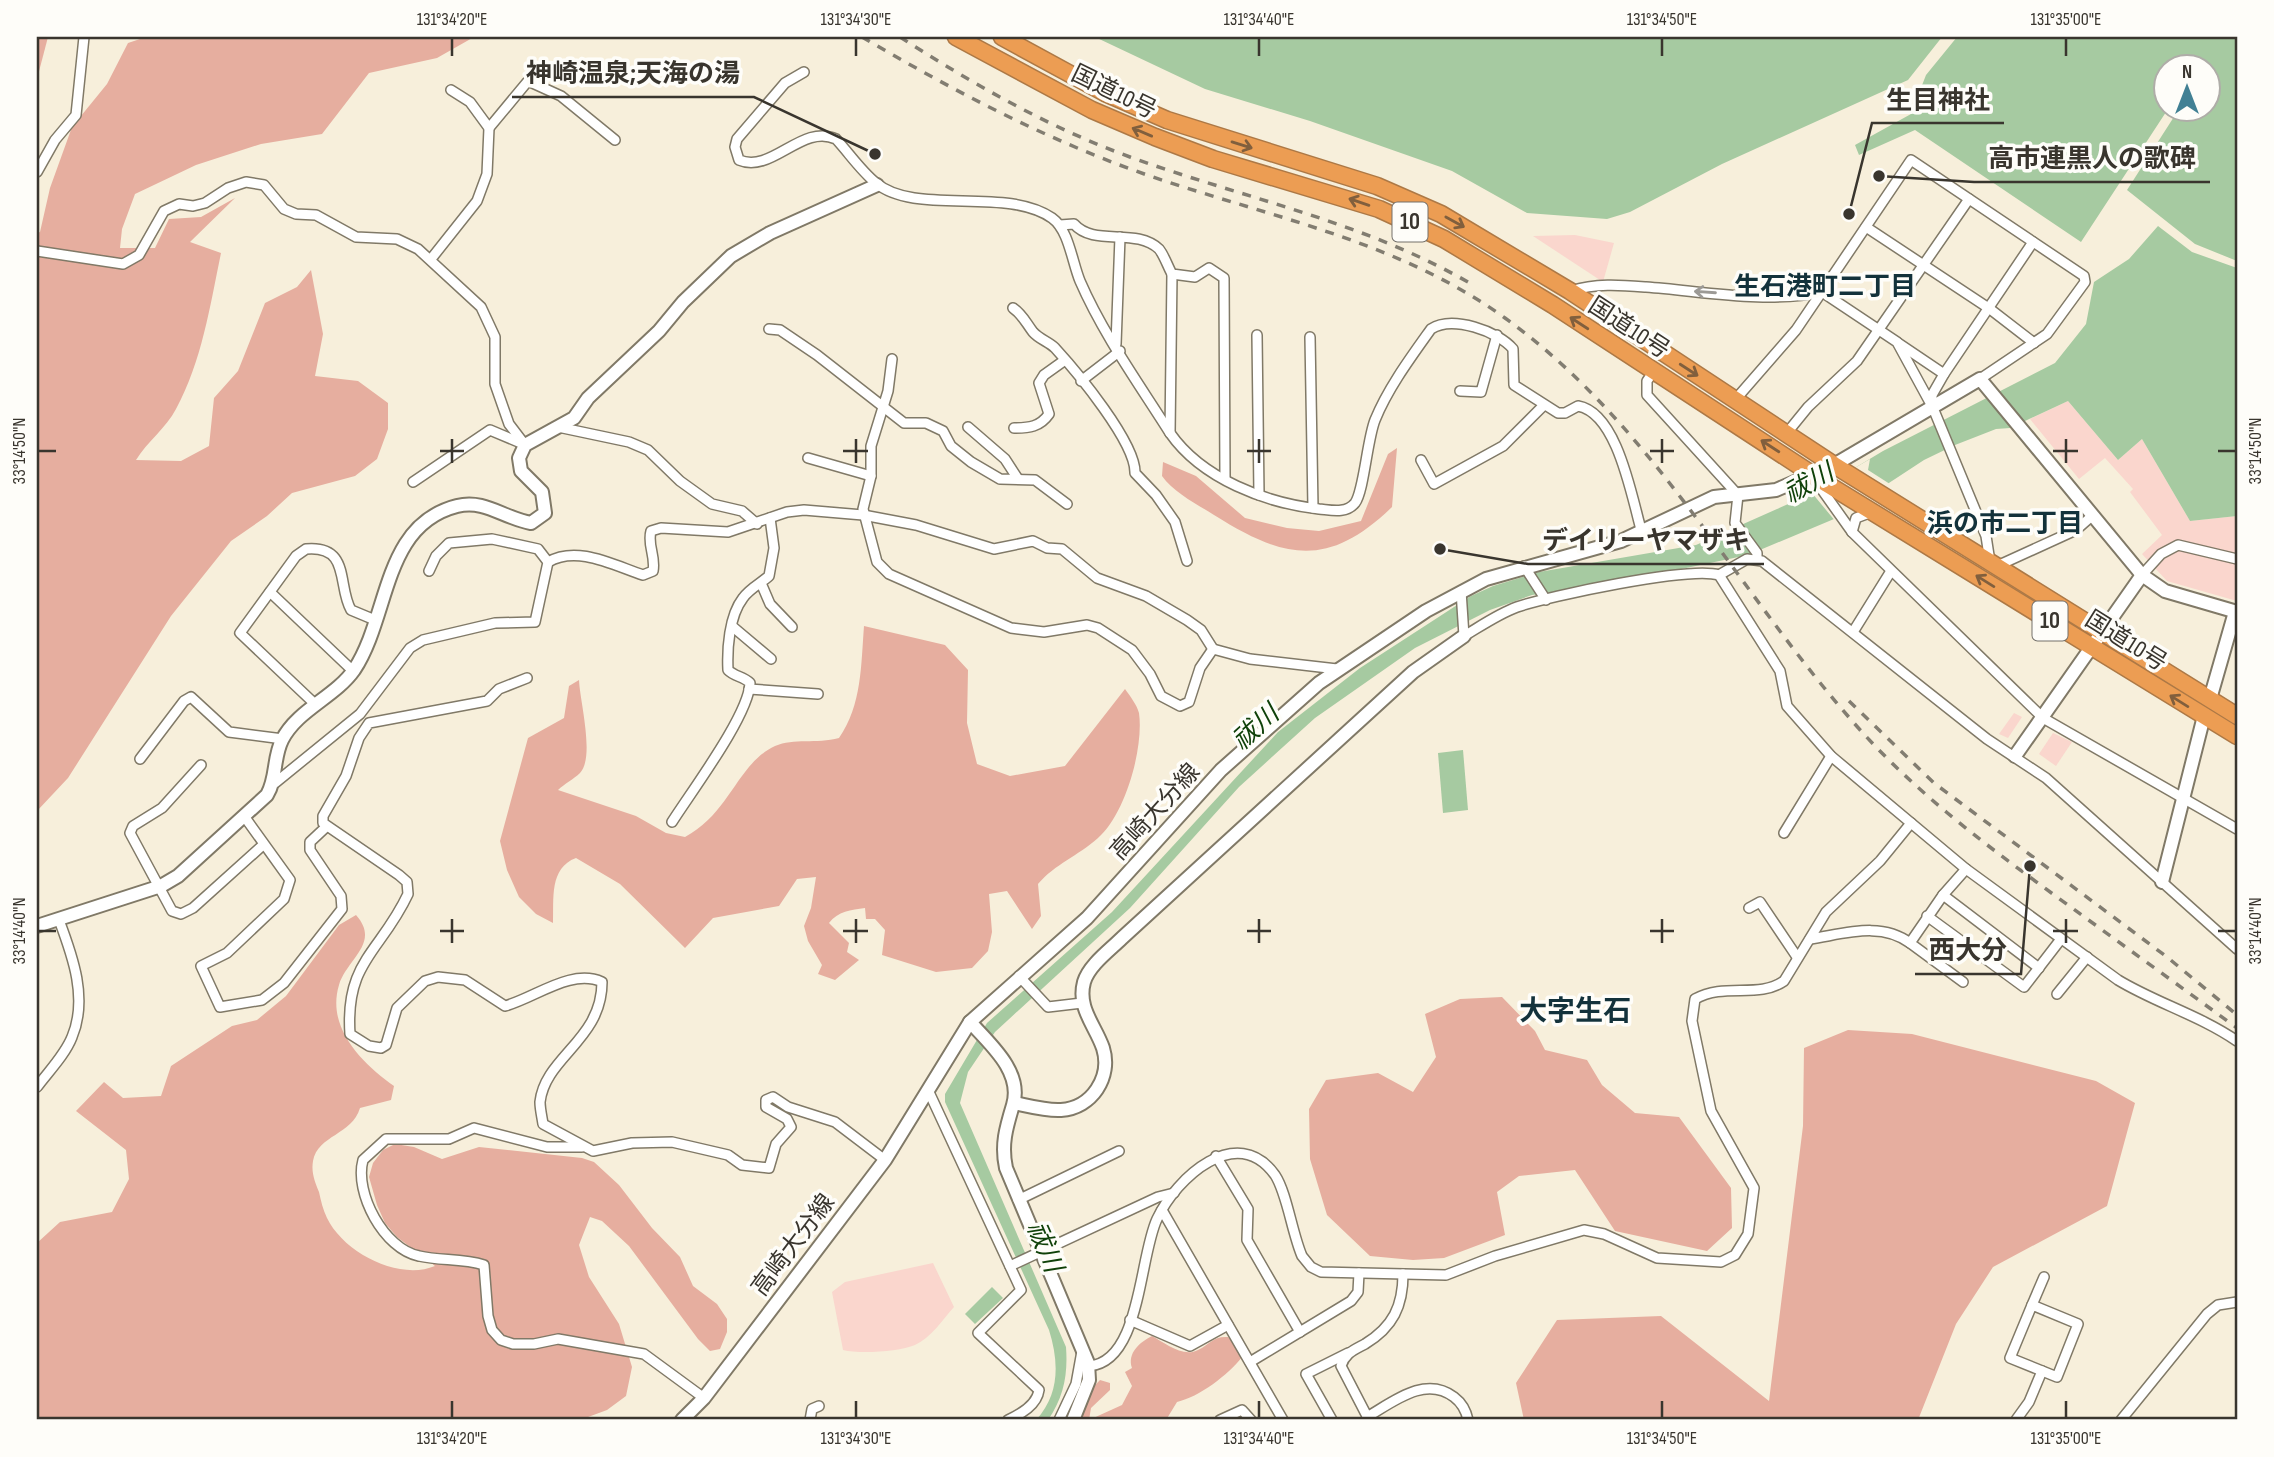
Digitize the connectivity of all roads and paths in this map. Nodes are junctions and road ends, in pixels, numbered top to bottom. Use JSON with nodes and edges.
{"nodes":[{"id":1,"x":84,"y":37,"type":"edge"},
{"id":2,"x":957,"y":37,"type":"edge"},
{"id":3,"x":1002,"y":37,"type":"edge"},
{"id":4,"x":804,"y":72,"type":"dead end"},
{"id":5,"x":451,"y":90,"type":"dead end"},
{"id":6,"x":489,"y":128,"type":"junction"},
{"id":7,"x":615,"y":139,"type":"dead end"},
{"id":8,"x":37,"y":172,"type":"edge"},
{"id":9,"x":877,"y":185,"type":"junction"},
{"id":10,"x":1969,"y":199,"type":"junction"},
{"id":11,"x":1060,"y":225,"type":"junction"},
{"id":12,"x":1866,"y":228,"type":"junction"},
{"id":13,"x":1119,"y":237,"type":"junction"},
{"id":14,"x":2034,"y":242,"type":"junction"},
{"id":15,"x":37,"y":251,"type":"edge"},
{"id":16,"x":431,"y":259,"type":"junction"},
{"id":17,"x":1924,"y":266,"type":"junction"},
{"id":18,"x":1172,"y":274,"type":"junction"},
{"id":19,"x":1570,"y":291,"type":"junction"},
{"id":20,"x":1822,"y":292,"type":"junction"},
{"id":21,"x":1013,"y":308,"type":"dead end"},
{"id":22,"x":1990,"y":309,"type":"junction"},
{"id":23,"x":769,"y":329,"type":"dead end"},
{"id":24,"x":1880,"y":331,"type":"junction"},
{"id":25,"x":1257,"y":335,"type":"dead end"},
{"id":26,"x":1497,"y":335,"type":"junction"},
{"id":27,"x":1310,"y":337,"type":"dead end"},
{"id":28,"x":1897,"y":342,"type":"junction"},
{"id":29,"x":2034,"y":343,"type":"junction"},
{"id":30,"x":1118,"y":348,"type":"junction"},
{"id":31,"x":892,"y":359,"type":"dead end"},
{"id":32,"x":1065,"y":360,"type":"junction"},
{"id":33,"x":1654,"y":371,"type":"junction"},
{"id":34,"x":1944,"y":374,"type":"junction"},
{"id":35,"x":1980,"y":379,"type":"junction"},
{"id":36,"x":1082,"y":381,"type":"junction"},
{"id":37,"x":1460,"y":391,"type":"dead end"},
{"id":38,"x":1735,"y":400,"type":"junction"},
{"id":39,"x":883,"y":403,"type":"junction"},
{"id":40,"x":1543,"y":406,"type":"junction"},
{"id":41,"x":1933,"y":408,"type":"junction"},
{"id":42,"x":558,"y":427,"type":"junction"},
{"id":43,"x":968,"y":427,"type":"dead end"},
{"id":44,"x":1014,"y":428,"type":"dead end"},
{"id":45,"x":1170,"y":433,"type":"junction"},
{"id":46,"x":1786,"y":434,"type":"junction"},
{"id":47,"x":525,"y":445,"type":"junction"},
{"id":48,"x":807,"y":458,"type":"dead end"},
{"id":49,"x":1421,"y":460,"type":"dead end"},
{"id":50,"x":1840,"y":469,"type":"junction"},
{"id":51,"x":870,"y":476,"type":"junction"},
{"id":52,"x":1018,"y":479,"type":"junction"},
{"id":53,"x":1225,"y":479,"type":"junction"},
{"id":54,"x":412,"y":482,"type":"dead end"},
{"id":55,"x":1820,"y":482,"type":"junction"},
{"id":56,"x":1259,"y":495,"type":"junction"},
{"id":57,"x":1738,"y":495,"type":"junction"},
{"id":58,"x":1067,"y":504,"type":"dead end"},
{"id":59,"x":1313,"y":508,"type":"junction"},
{"id":60,"x":1867,"y":509,"type":"junction"},
{"id":61,"x":863,"y":515,"type":"junction"},
{"id":62,"x":2093,"y":515,"type":"junction"},
{"id":63,"x":771,"y":518,"type":"junction"},
{"id":64,"x":757,"y":524,"type":"junction"},
{"id":65,"x":1852,"y":532,"type":"junction"},
{"id":66,"x":1642,"y":533,"type":"junction"},
{"id":67,"x":1757,"y":556,"type":"junction"},
{"id":68,"x":2237,"y":559,"type":"edge"},
{"id":69,"x":1187,"y":561,"type":"dead end"},
{"id":70,"x":548,"y":562,"type":"junction"},
{"id":71,"x":1994,"y":564,"type":"junction"},
{"id":72,"x":1526,"y":569,"type":"junction"},
{"id":73,"x":429,"y":571,"type":"dead end"},
{"id":74,"x":1891,"y":571,"type":"junction"},
{"id":75,"x":1719,"y":575,"type":"junction"},
{"id":76,"x":2142,"y":575,"type":"junction"},
{"id":77,"x":761,"y":583,"type":"junction"},
{"id":78,"x":270,"y":592,"type":"junction"},
{"id":79,"x":1462,"y":595,"type":"junction"},
{"id":80,"x":1545,"y":597,"type":"junction"},
{"id":81,"x":2236,"y":612,"type":"edge"},
{"id":82,"x":374,"y":620,"type":"junction"},
{"id":83,"x":733,"y":627,"type":"junction"},
{"id":84,"x":792,"y":627,"type":"dead end"},
{"id":85,"x":1464,"y":632,"type":"junction"},
{"id":86,"x":1853,"y":632,"type":"junction"},
{"id":87,"x":2104,"y":633,"type":"junction"},
{"id":88,"x":2093,"y":648,"type":"junction"},
{"id":89,"x":1213,"y":649,"type":"junction"},
{"id":90,"x":771,"y":659,"type":"dead end"},
{"id":91,"x":1337,"y":669,"type":"junction"},
{"id":92,"x":353,"y":671,"type":"junction"},
{"id":93,"x":527,"y":678,"type":"dead end"},
{"id":94,"x":749,"y":689,"type":"junction"},
{"id":95,"x":818,"y":694,"type":"dead end"},
{"id":96,"x":2210,"y":699,"type":"junction"},
{"id":97,"x":316,"y":705,"type":"junction"},
{"id":98,"x":360,"y":714,"type":"junction"},
{"id":99,"x":2204,"y":716,"type":"junction"},
{"id":100,"x":2237,"y":716,"type":"edge"},
{"id":101,"x":2043,"y":718,"type":"junction"},
{"id":102,"x":369,"y":723,"type":"junction"},
{"id":103,"x":2237,"y":736,"type":"edge"},
{"id":104,"x":283,"y":740,"type":"junction"},
{"id":105,"x":2015,"y":755,"type":"junction"},
{"id":106,"x":1832,"y":756,"type":"junction"},
{"id":107,"x":140,"y":759,"type":"dead end"},
{"id":108,"x":201,"y":765,"type":"dead end"},
{"id":109,"x":275,"y":783,"type":"junction"},
{"id":110,"x":2184,"y":796,"type":"junction"},
{"id":111,"x":244,"y":816,"type":"junction"},
{"id":112,"x":672,"y":822,"type":"dead end"},
{"id":113,"x":1911,"y":823,"type":"junction"},
{"id":114,"x":326,"y":827,"type":"junction"},
{"id":115,"x":2237,"y":829,"type":"edge"},
{"id":116,"x":1784,"y":834,"type":"dead end"},
{"id":117,"x":262,"y":845,"type":"junction"},
{"id":118,"x":1966,"y":869,"type":"junction"},
{"id":119,"x":2162,"y":882,"type":"junction"},
{"id":120,"x":161,"y":886,"type":"junction"},
{"id":121,"x":1943,"y":895,"type":"junction"},
{"id":122,"x":1749,"y":908,"type":"dead end"},
{"id":123,"x":1927,"y":916,"type":"junction"},
{"id":124,"x":59,"y":920,"type":"junction"},
{"id":125,"x":37,"y":926,"type":"edge"},
{"id":126,"x":1810,"y":939,"type":"junction"},
{"id":127,"x":2061,"y":939,"type":"junction"},
{"id":128,"x":1910,"y":943,"type":"junction"},
{"id":129,"x":2237,"y":949,"type":"edge"},
{"id":130,"x":1797,"y":957,"type":"junction"},
{"id":131,"x":2087,"y":957,"type":"junction"},
{"id":132,"x":2039,"y":968,"type":"junction"},
{"id":133,"x":1021,"y":978,"type":"junction"},
{"id":134,"x":1963,"y":982,"type":"dead end"},
{"id":135,"x":2057,"y":994,"type":"dead end"},
{"id":136,"x":1082,"y":1003,"type":"junction"},
{"id":137,"x":974,"y":1026,"type":"junction"},
{"id":138,"x":2237,"y":1041,"type":"edge"},
{"id":139,"x":37,"y":1087,"type":"edge"},
{"id":140,"x":928,"y":1090,"type":"junction"},
{"id":141,"x":1014,"y":1103,"type":"junction"},
{"id":142,"x":582,"y":1147,"type":"junction"},
{"id":143,"x":1119,"y":1151,"type":"dead end"},
{"id":144,"x":1216,"y":1156,"type":"junction"},
{"id":145,"x":885,"y":1160,"type":"junction"},
{"id":146,"x":1174,"y":1193,"type":"junction"},
{"id":147,"x":1018,"y":1200,"type":"junction"},
{"id":148,"x":1162,"y":1210,"type":"junction"},
{"id":149,"x":1037,"y":1253,"type":"junction"},
{"id":150,"x":1012,"y":1265,"type":"junction"},
{"id":151,"x":1359,"y":1273,"type":"junction"},
{"id":152,"x":1403,"y":1274,"type":"junction"},
{"id":153,"x":2045,"y":1278,"type":"dead end"},
{"id":154,"x":2237,"y":1302,"type":"edge"},
{"id":155,"x":2032,"y":1306,"type":"junction"},
{"id":156,"x":1130,"y":1320,"type":"junction"},
{"id":157,"x":1228,"y":1325,"type":"junction"},
{"id":158,"x":1300,"y":1332,"type":"junction"},
{"id":159,"x":1082,"y":1346,"type":"junction"},
{"id":160,"x":1350,"y":1352,"type":"junction"},
{"id":161,"x":1250,"y":1362,"type":"junction"},
{"id":162,"x":1089,"y":1366,"type":"junction"},
{"id":163,"x":2042,"y":1371,"type":"junction"},
{"id":164,"x":704,"y":1398,"type":"junction"},
{"id":165,"x":819,"y":1406,"type":"dead end"},
{"id":166,"x":1368,"y":1418,"type":"edge"},
{"id":167,"x":682,"y":1420,"type":"edge"},
{"id":168,"x":810,"y":1420,"type":"edge"},
{"id":169,"x":1008,"y":1420,"type":"edge"},
{"id":170,"x":1059,"y":1420,"type":"edge"},
{"id":171,"x":1073,"y":1420,"type":"edge"},
{"id":172,"x":1220,"y":1420,"type":"edge"},
{"id":173,"x":1251,"y":1420,"type":"edge"},
{"id":174,"x":1283,"y":1420,"type":"edge"},
{"id":175,"x":1332,"y":1420,"type":"edge"},
{"id":176,"x":1468,"y":1420,"type":"edge"},
{"id":177,"x":2016,"y":1420,"type":"edge"},
{"id":178,"x":2121,"y":1420,"type":"edge"}],
"edges":[{"from":1,"to":8,"type":"street"},
{"from":33,"to":2,"type":"highway","name":"国道10号","number":"10","one_way":true},
{"from":3,"to":19,"type":"highway","name":"国道10号","number":"10","one_way":true},
{"from":4,"to":9,"type":"street"},
{"from":5,"to":6,"type":"street"},
{"from":6,"to":7,"type":"street"},
{"from":6,"to":16,"type":"street"},
{"from":9,"to":11,"type":"street"},
{"from":9,"to":42,"type":"street"},
{"from":10,"to":12,"type":"street"},
{"from":10,"to":14,"type":"street"},
{"from":10,"to":17,"type":"street"},
{"from":11,"to":13,"type":"street"},
{"from":11,"to":30,"type":"street"},
{"from":12,"to":17,"type":"street"},
{"from":12,"to":20,"type":"street"},
{"from":13,"to":18,"type":"street"},
{"from":13,"to":30,"type":"street"},
{"from":14,"to":22,"type":"street"},
{"from":14,"to":29,"type":"street"},
{"from":15,"to":16,"type":"street"},
{"from":16,"to":47,"type":"street"},
{"from":17,"to":22,"type":"street"},
{"from":17,"to":24,"type":"street"},
{"from":18,"to":45,"type":"street"},
{"from":18,"to":53,"type":"street"},
{"from":20,"to":19,"type":"street","one_way":true},
{"from":19,"to":38,"type":"highway","name":"国道10号","number":"10","one_way":true},
{"from":20,"to":24,"type":"street"},
{"from":20,"to":38,"type":"street"},
{"from":21,"to":32,"type":"street"},
{"from":22,"to":29,"type":"street"},
{"from":22,"to":34,"type":"street"},
{"from":23,"to":39,"type":"street"},
{"from":24,"to":28,"type":"street"},
{"from":24,"to":46,"type":"street"},
{"from":25,"to":56,"type":"street"},
{"from":26,"to":37,"type":"street"},
{"from":26,"to":40,"type":"street"},
{"from":26,"to":59,"type":"street"},
{"from":27,"to":59,"type":"street"},
{"from":28,"to":34,"type":"street"},
{"from":28,"to":41,"type":"street"},
{"from":29,"to":35,"type":"street"},
{"from":30,"to":36,"type":"street"},
{"from":30,"to":45,"type":"street"},
{"from":31,"to":39,"type":"street"},
{"from":32,"to":36,"type":"street"},
{"from":32,"to":44,"type":"street"},
{"from":55,"to":33,"type":"highway","name":"国道10号","number":"10","one_way":true},
{"from":33,"to":57,"type":"street"},
{"from":34,"to":41,"type":"street"},
{"from":35,"to":41,"type":"street","name":"高崎大分線"},
{"from":35,"to":62,"type":"street"},
{"from":36,"to":69,"type":"street"},
{"from":38,"to":46,"type":"highway","name":"国道10号","number":"10"},
{"from":39,"to":51,"type":"street"},
{"from":39,"to":52,"type":"street"},
{"from":40,"to":49,"type":"street"},
{"from":40,"to":66,"type":"street"},
{"from":41,"to":50,"type":"street","name":"高崎大分線"},
{"from":41,"to":71,"type":"street"},
{"from":42,"to":47,"type":"street"},
{"from":42,"to":64,"type":"street"},
{"from":43,"to":52,"type":"street"},
{"from":45,"to":53,"type":"street"},
{"from":46,"to":50,"type":"highway","name":"国道10号","number":"10"},
{"from":47,"to":54,"type":"street"},
{"from":47,"to":82,"type":"street"},
{"from":48,"to":51,"type":"street"},
{"from":50,"to":55,"type":"street","name":"高崎大分線"},
{"from":50,"to":71,"type":"highway","name":"国道10号","number":"10"},
{"from":51,"to":61,"type":"street"},
{"from":52,"to":58,"type":"street"},
{"from":53,"to":56,"type":"street"},
{"from":55,"to":57,"type":"street","name":"高崎大分線"},
{"from":55,"to":60,"type":"highway","name":"国道10号","number":"10"},
{"from":55,"to":65,"type":"street"},
{"from":56,"to":59,"type":"street"},
{"from":57,"to":66,"type":"street","name":"高崎大分線"},
{"from":57,"to":67,"type":"street"},
{"from":60,"to":65,"type":"street"},
{"from":88,"to":60,"type":"highway","name":"国道10号","number":"10","one_way":true},
{"from":61,"to":63,"type":"street"},
{"from":61,"to":89,"type":"street"},
{"from":61,"to":89,"type":"street"},
{"from":62,"to":71,"type":"street"},
{"from":62,"to":76,"type":"street"},
{"from":63,"to":64,"type":"street"},
{"from":63,"to":77,"type":"street"},
{"from":64,"to":70,"type":"street"},
{"from":65,"to":74,"type":"street"},
{"from":66,"to":72,"type":"street","name":"高崎大分線"},
{"from":67,"to":75,"type":"street"},
{"from":67,"to":86,"type":"street"},
{"from":68,"to":76,"type":"street"},
{"from":70,"to":73,"type":"street"},
{"from":70,"to":98,"type":"street"},
{"from":71,"to":87,"type":"highway","name":"国道10号","number":"10"},
{"from":72,"to":79,"type":"street","name":"高崎大分線"},
{"from":72,"to":80,"type":"street"},
{"from":74,"to":86,"type":"street"},
{"from":74,"to":101,"type":"street"},
{"from":75,"to":80,"type":"street"},
{"from":75,"to":106,"type":"street"},
{"from":76,"to":81,"type":"street"},
{"from":76,"to":87,"type":"street"},
{"from":77,"to":83,"type":"street"},
{"from":77,"to":84,"type":"street"},
{"from":78,"to":82,"type":"street"},
{"from":78,"to":92,"type":"street"},
{"from":78,"to":97,"type":"street"},
{"from":79,"to":85,"type":"street"},
{"from":79,"to":91,"type":"street","name":"高崎大分線"},
{"from":80,"to":85,"type":"street"},
{"from":81,"to":96,"type":"street"},
{"from":82,"to":92,"type":"street"},
{"from":83,"to":90,"type":"street"},
{"from":83,"to":94,"type":"street"},
{"from":85,"to":136,"type":"street"},
{"from":86,"to":105,"type":"street"},
{"from":87,"to":88,"type":"street"},
{"from":87,"to":96,"type":"highway","name":"国道10号","number":"10"},
{"from":99,"to":88,"type":"highway","name":"国道10号","number":"10","one_way":true},
{"from":88,"to":101,"type":"street"},
{"from":89,"to":91,"type":"street"},
{"from":91,"to":133,"type":"street","name":"高崎大分線"},
{"from":92,"to":97,"type":"street"},
{"from":93,"to":102,"type":"street"},
{"from":94,"to":95,"type":"street"},
{"from":94,"to":112,"type":"street"},
{"from":96,"to":100,"type":"highway","name":"国道10号","number":"10"},
{"from":97,"to":104,"type":"street"},
{"from":98,"to":102,"type":"street"},
{"from":98,"to":109,"type":"street"},
{"from":99,"to":103,"type":"highway","name":"国道10号","number":"10"},
{"from":99,"to":110,"type":"street"},
{"from":101,"to":105,"type":"street"},
{"from":101,"to":110,"type":"street"},
{"from":102,"to":114,"type":"street"},
{"from":104,"to":107,"type":"street"},
{"from":104,"to":109,"type":"street"},
{"from":105,"to":119,"type":"street"},
{"from":106,"to":113,"type":"street"},
{"from":106,"to":116,"type":"street"},
{"from":108,"to":120,"type":"street"},
{"from":109,"to":111,"type":"street"},
{"from":110,"to":115,"type":"street"},
{"from":110,"to":119,"type":"street"},
{"from":111,"to":117,"type":"street"},
{"from":111,"to":120,"type":"street"},
{"from":113,"to":118,"type":"street"},
{"from":113,"to":126,"type":"street"},
{"from":114,"to":117,"type":"street"},
{"from":114,"to":142,"type":"street"},
{"from":117,"to":120,"type":"street"},
{"from":118,"to":121,"type":"street"},
{"from":118,"to":127,"type":"street"},
{"from":119,"to":129,"type":"street"},
{"from":120,"to":124,"type":"street"},
{"from":121,"to":123,"type":"street"},
{"from":121,"to":132,"type":"street"},
{"from":122,"to":130,"type":"street"},
{"from":123,"to":128,"type":"street"},
{"from":123,"to":132,"type":"street"},
{"from":124,"to":125,"type":"street"},
{"from":124,"to":139,"type":"street"},
{"from":126,"to":128,"type":"street"},
{"from":126,"to":130,"type":"street"},
{"from":127,"to":131,"type":"street"},
{"from":127,"to":132,"type":"street"},
{"from":128,"to":134,"type":"street"},
{"from":130,"to":152,"type":"street"},
{"from":131,"to":135,"type":"street"},
{"from":131,"to":138,"type":"street"},
{"from":133,"to":136,"type":"street"},
{"from":133,"to":137,"type":"street","name":"高崎大分線"},
{"from":136,"to":141,"type":"street"},
{"from":137,"to":140,"type":"street","name":"高崎大分線"},
{"from":137,"to":141,"type":"street"},
{"from":140,"to":145,"type":"street","name":"高崎大分線"},
{"from":140,"to":150,"type":"street"},
{"from":141,"to":147,"type":"street"},
{"from":142,"to":145,"type":"street"},
{"from":142,"to":164,"type":"street"},
{"from":143,"to":147,"type":"street"},
{"from":144,"to":146,"type":"street"},
{"from":144,"to":151,"type":"street"},
{"from":144,"to":158,"type":"street"},
{"from":145,"to":164,"type":"street","name":"高崎大分線"},
{"from":146,"to":148,"type":"street"},
{"from":146,"to":149,"type":"street"},
{"from":147,"to":149,"type":"street"},
{"from":148,"to":156,"type":"street"},
{"from":148,"to":157,"type":"street"},
{"from":149,"to":150,"type":"street"},
{"from":149,"to":159,"type":"street"},
{"from":150,"to":169,"type":"street"},
{"from":151,"to":152,"type":"street"},
{"from":151,"to":158,"type":"street"},
{"from":152,"to":160,"type":"street"},
{"from":153,"to":155,"type":"street"},
{"from":154,"to":178,"type":"street"},
{"from":155,"to":163,"type":"street"},
{"from":155,"to":163,"type":"street"},
{"from":156,"to":157,"type":"street"},
{"from":156,"to":162,"type":"street"},
{"from":157,"to":161,"type":"street"},
{"from":158,"to":161,"type":"street"},
{"from":159,"to":162,"type":"street"},
{"from":159,"to":170,"type":"street"},
{"from":160,"to":166,"type":"street"},
{"from":160,"to":175,"type":"street"},
{"from":161,"to":174,"type":"street"},
{"from":162,"to":171,"type":"street"},
{"from":163,"to":177,"type":"street"},
{"from":164,"to":167,"type":"street","name":"高崎大分線"},
{"from":165,"to":168,"type":"street"},
{"from":166,"to":176,"type":"street"},
{"from":172,"to":173,"type":"street"}]}
